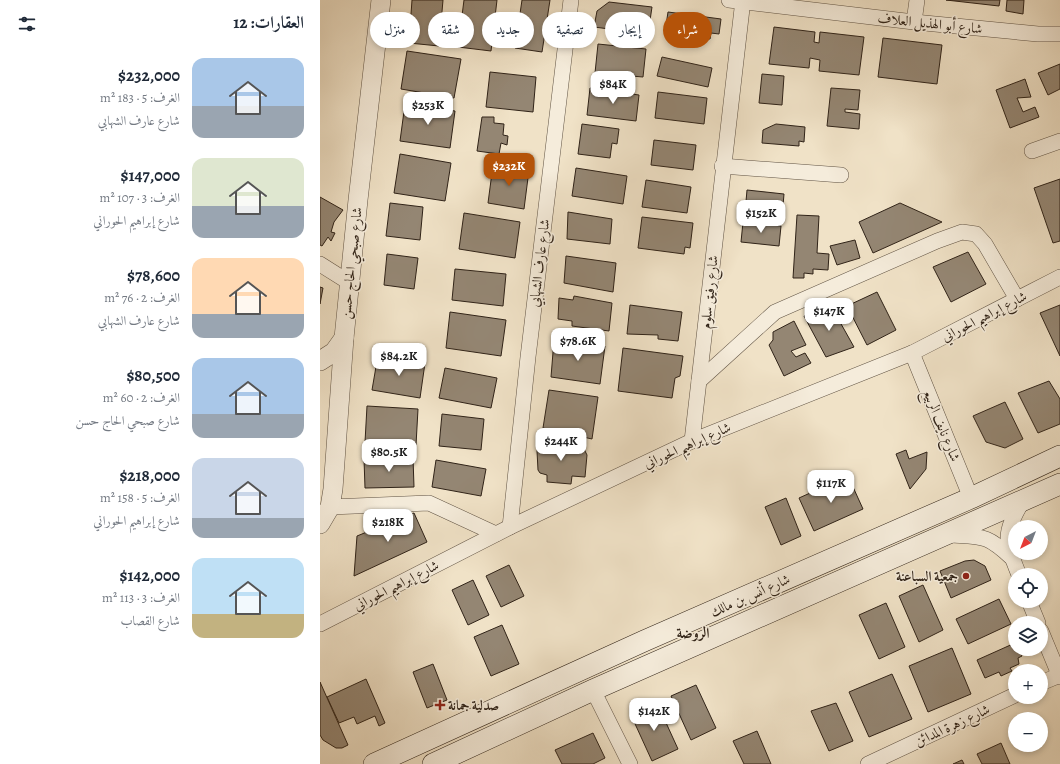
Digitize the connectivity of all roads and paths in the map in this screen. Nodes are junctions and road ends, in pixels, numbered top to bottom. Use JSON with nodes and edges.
{"nodes":[{"id":1,"x":382,"y":0,"type":"edge"},
{"id":2,"x":571,"y":0,"type":"edge"},
{"id":3,"x":917,"y":0,"type":"edge"},
{"id":4,"x":738,"y":1,"type":"edge"},
{"id":5,"x":914,"y":22,"type":"junction"},
{"id":6,"x":1060,"y":34,"type":"edge"},
{"id":7,"x":1060,"y":141,"type":"edge"},
{"id":8,"x":1032,"y":151,"type":"dead end"},
{"id":9,"x":722,"y":166,"type":"junction"},
{"id":10,"x":841,"y":175,"type":"dead end"},
{"id":11,"x":320,"y":264,"type":"edge"},
{"id":12,"x":1060,"y":277,"type":"edge"},
{"id":13,"x":350,"y":283,"type":"junction"},
{"id":14,"x":1017,"y":299,"type":"junction"},
{"id":15,"x":344,"y":338,"type":"junction"},
{"id":16,"x":912,"y":353,"type":"junction"},
{"id":17,"x":320,"y":361,"type":"edge"},
{"id":18,"x":699,"y":381,"type":"junction"},
{"id":19,"x":692,"y":441,"type":"junction"},
{"id":20,"x":1060,"y":456,"type":"edge"},
{"id":21,"x":1060,"y":484,"type":"edge"},
{"id":22,"x":971,"y":498,"type":"junction"},
{"id":23,"x":1022,"y":502,"type":"junction"},
{"id":24,"x":330,"y":507,"type":"junction"},
{"id":25,"x":1012,"y":520,"type":"edge"},
{"id":26,"x":320,"y":524,"type":"edge"},
{"id":27,"x":510,"y":527,"type":"junction"},
{"id":28,"x":496,"y":534,"type":"junction"},
{"id":29,"x":946,"y":534,"type":"junction"},
{"id":30,"x":1008,"y":554,"type":"edge"},
{"id":31,"x":320,"y":624,"type":"edge"},
{"id":32,"x":1048,"y":647,"type":"edge"},
{"id":33,"x":1060,"y":676,"type":"edge"},
{"id":34,"x":1048,"y":680,"type":"edge"},
{"id":35,"x":593,"y":690,"type":"junction"},
{"id":36,"x":1008,"y":699,"type":"edge"},
{"id":37,"x":374,"y":764,"type":"edge"},
{"id":38,"x":433,"y":764,"type":"edge"},
{"id":39,"x":630,"y":764,"type":"edge"},
{"id":40,"x":868,"y":764,"type":"edge"}],
"edges":[{"from":1,"to":13,"type":"street","name":"شارع صبحي الحاج حسن"},
{"from":2,"to":27,"type":"street","name":"شارع عارف الشهابي"},
{"from":3,"to":5,"type":"street"},
{"from":4,"to":5,"type":"street","name":"شارع أبو الهذيل العلاف"},
{"from":4,"to":9,"type":"street","name":"شارع رفيق سلوم"},
{"from":5,"to":6,"type":"street","name":"شارع أبو الهذيل العلاف"},
{"from":7,"to":8,"type":"street"},
{"from":9,"to":10,"type":"street"},
{"from":9,"to":18,"type":"street","name":"شارع رفيق سلوم"},
{"from":11,"to":13,"type":"street"},
{"from":12,"to":14,"type":"street","name":"شارع إبراهيم الحوراني"},
{"from":13,"to":15,"type":"street","name":"شارع صبحي الحاج حسن"},
{"from":14,"to":16,"type":"street","name":"شارع إبراهيم الحوراني"},
{"from":14,"to":18,"type":"street"},
{"from":15,"to":17,"type":"street"},
{"from":15,"to":24,"type":"street","name":"شارع صبحي الحاج حسن"},
{"from":16,"to":19,"type":"street","name":"شارع إبراهيم الحوراني"},
{"from":16,"to":22,"type":"street","name":"شارع نايف الربيع"},
{"from":18,"to":19,"type":"street","name":"شارع رفيق سلوم"},
{"from":19,"to":27,"type":"street","name":"شارع إبراهيم الحوراني"},
{"from":20,"to":22,"type":"main road","name":"شارع أنس بن مالك"},
{"from":21,"to":23,"type":"main road","name":"شارع أنس بن مالك"},
{"from":22,"to":37,"type":"main road","name":"شارع أنس بن مالك"},
{"from":23,"to":25,"type":"street"},
{"from":23,"to":29,"type":"main road","name":"شارع أنس بن مالك"},
{"from":24,"to":26,"type":"street","name":"شارع صبحي الحاج حسن"},
{"from":24,"to":28,"type":"street"},
{"from":27,"to":28,"type":"street","name":"شارع إبراهيم الحوراني"},
{"from":28,"to":31,"type":"street","name":"شارع إبراهيم الحوراني"},
{"from":29,"to":30,"type":"street"},
{"from":29,"to":35,"type":"main road","name":"شارع أنس بن مالك"},
{"from":32,"to":33,"type":"street"},
{"from":33,"to":34,"type":"street"},
{"from":35,"to":38,"type":"main road","name":"شارع أنس بن مالك"},
{"from":35,"to":39,"type":"street"},
{"from":36,"to":40,"type":"street","name":"شارع زهرة المدائن"}]}
